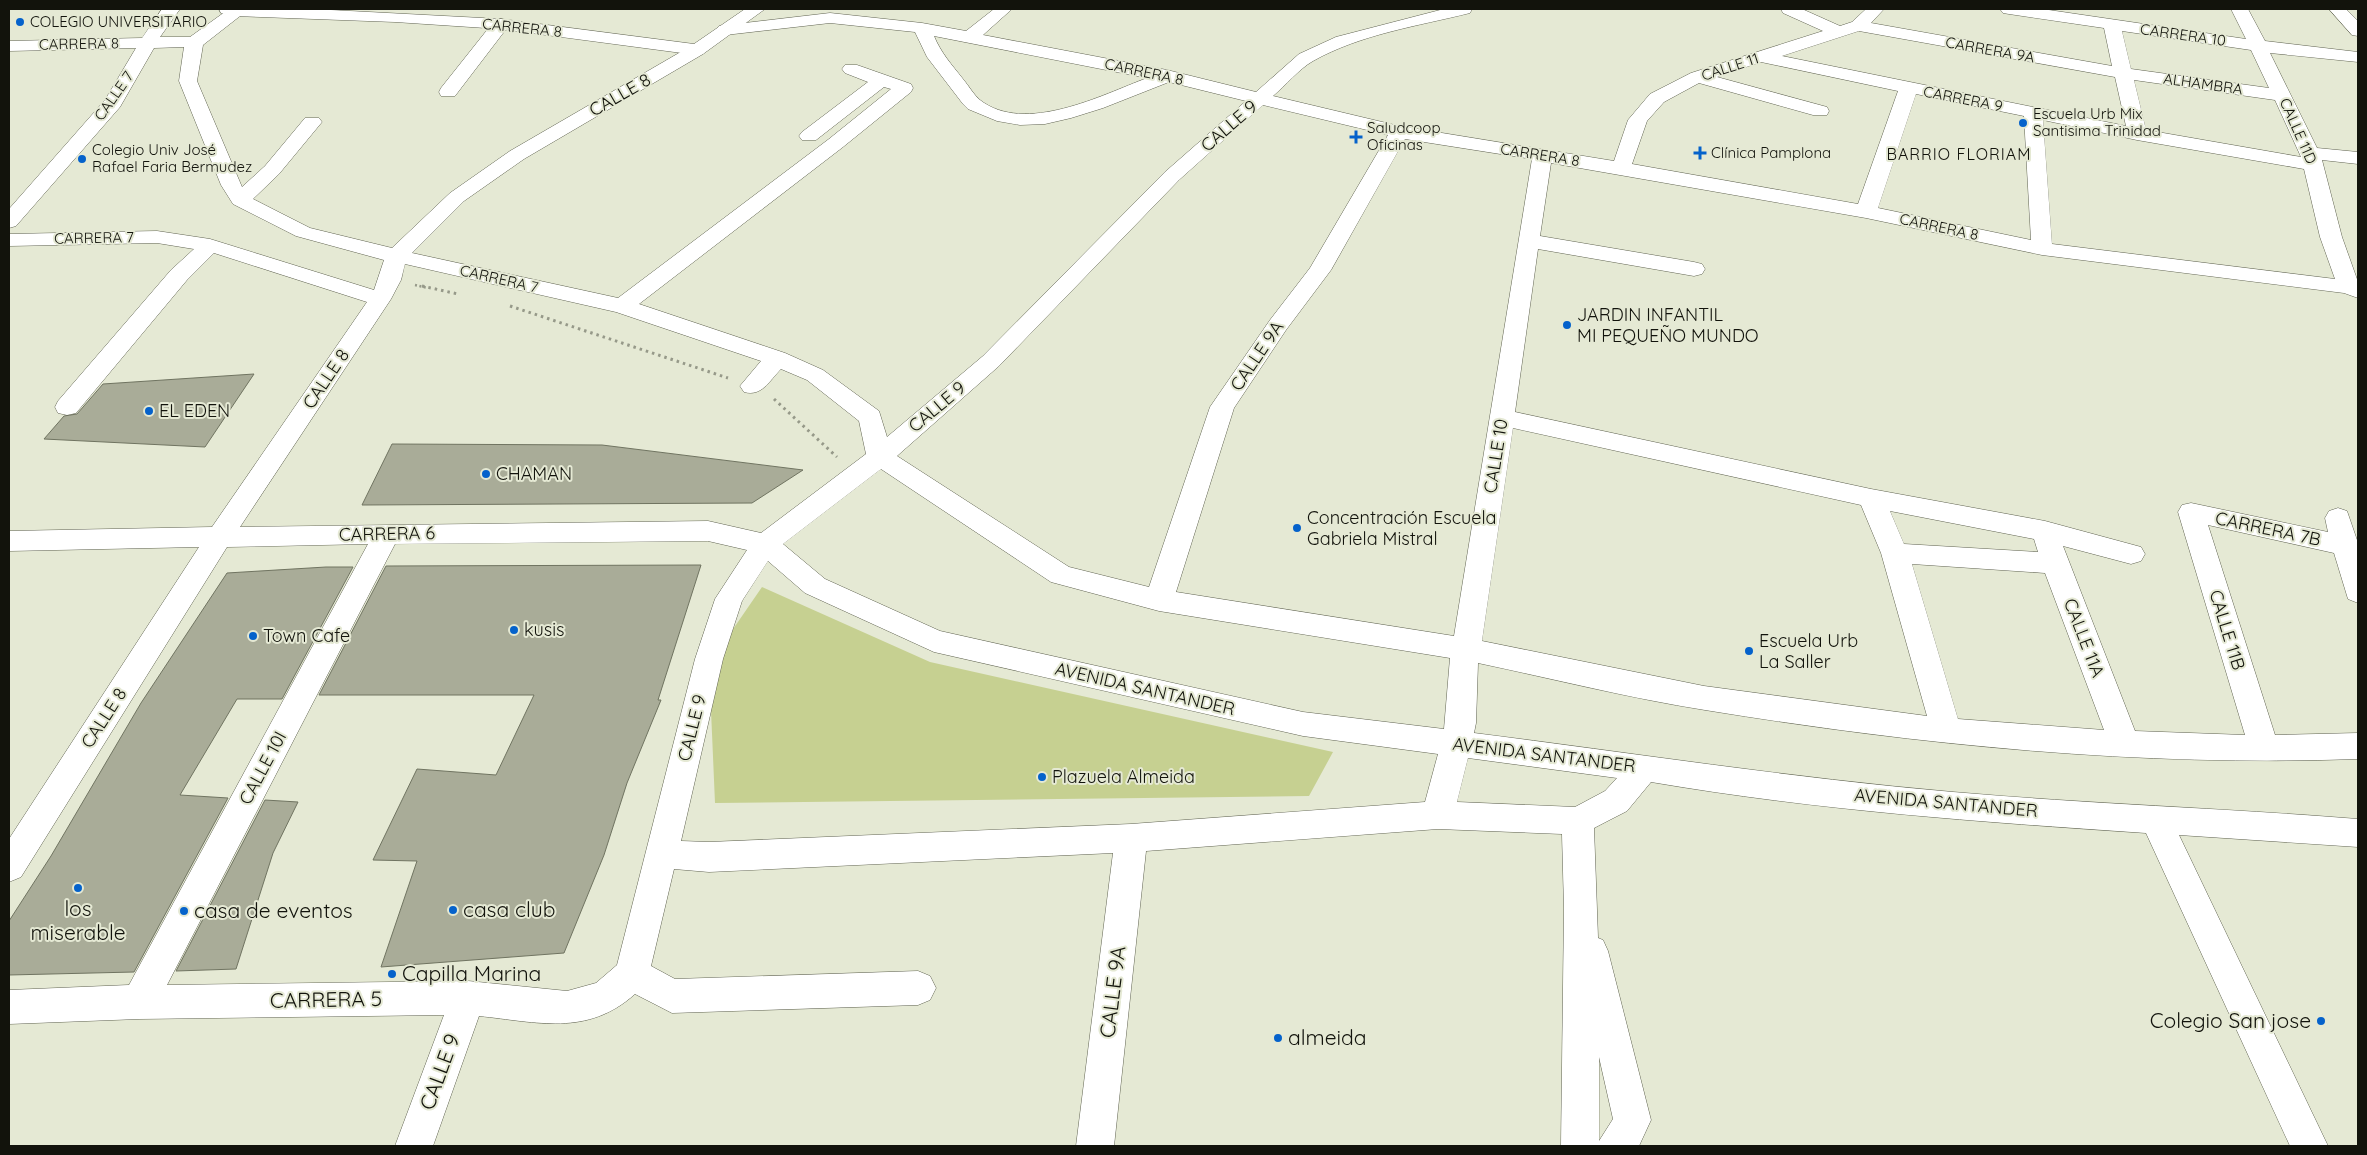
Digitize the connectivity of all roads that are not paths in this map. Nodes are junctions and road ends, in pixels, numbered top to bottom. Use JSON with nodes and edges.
{"nodes":[{"id":1,"x":171,"y":9,"type":"edge"},
{"id":2,"x":234,"y":9,"type":"edge"},
{"id":3,"x":756,"y":9,"type":"edge"},
{"id":4,"x":1004,"y":9,"type":"edge"},
{"id":5,"x":1464,"y":9,"type":"edge"},
{"id":6,"x":1789,"y":9,"type":"edge"},
{"id":7,"x":1876,"y":9,"type":"edge"},
{"id":8,"x":2009,"y":9,"type":"edge"},
{"id":9,"x":2240,"y":9,"type":"edge"},
{"id":10,"x":2337,"y":9,"type":"edge"},
{"id":11,"x":501,"y":24,"type":"junction"},
{"id":12,"x":2112,"y":25,"type":"junction"},
{"id":13,"x":1858,"y":26,"type":"junction"},
{"id":14,"x":922,"y":28,"type":"junction"},
{"id":15,"x":725,"y":30,"type":"junction"},
{"id":16,"x":1836,"y":31,"type":"junction"},
{"id":17,"x":2358,"y":31,"type":"edge"},
{"id":18,"x":970,"y":37,"type":"junction"},
{"id":19,"x":174,"y":43,"type":"junction"},
{"id":20,"x":9,"y":46,"type":"edge"},
{"id":21,"x":2259,"y":46,"type":"junction"},
{"id":22,"x":697,"y":50,"type":"junction"},
{"id":23,"x":1761,"y":57,"type":"junction"},
{"id":24,"x":2358,"y":57,"type":"edge"},
{"id":25,"x":851,"y":69,"type":"dead end"},
{"id":26,"x":2122,"y":73,"type":"junction"},
{"id":27,"x":1166,"y":76,"type":"junction"},
{"id":28,"x":1697,"y":78,"type":"junction"},
{"id":29,"x":882,"y":80,"type":"junction"},
{"id":30,"x":1908,"y":89,"type":"junction"},
{"id":31,"x":448,"y":92,"type":"dead end"},
{"id":32,"x":2283,"y":96,"type":"junction"},
{"id":33,"x":1262,"y":97,"type":"junction"},
{"id":34,"x":1820,"y":111,"type":"dead end"},
{"id":35,"x":2033,"y":113,"type":"junction"},
{"id":36,"x":312,"y":122,"type":"dead end"},
{"id":37,"x":1399,"y":132,"type":"junction"},
{"id":38,"x":2137,"y":134,"type":"junction"},
{"id":39,"x":836,"y":143,"type":"junction"},
{"id":40,"x":1542,"y":156,"type":"junction"},
{"id":41,"x":2358,"y":158,"type":"edge"},
{"id":42,"x":2312,"y":159,"type":"junction"},
{"id":43,"x":1621,"y":168,"type":"junction"},
{"id":44,"x":240,"y":200,"type":"junction"},
{"id":45,"x":1866,"y":212,"type":"junction"},
{"id":46,"x":9,"y":222,"type":"edge"},
{"id":47,"x":9,"y":240,"type":"edge"},
{"id":48,"x":1529,"y":241,"type":"junction"},
{"id":49,"x":210,"y":245,"type":"junction"},
{"id":50,"x":2042,"y":249,"type":"junction"},
{"id":51,"x":1694,"y":269,"type":"dead end"},
{"id":52,"x":391,"y":275,"type":"junction"},
{"id":53,"x":2354,"y":289,"type":"edge"},
{"id":54,"x":622,"y":306,"type":"junction"},
{"id":55,"x":67,"y":407,"type":"dead end"},
{"id":56,"x":1502,"y":417,"type":"junction"},
{"id":57,"x":864,"y":468,"type":"junction"},
{"id":58,"x":1871,"y":498,"type":"junction"},
{"id":59,"x":2191,"y":512,"type":"joint"},
{"id":60,"x":2338,"y":518,"type":"dead end"},
{"id":61,"x":2045,"y":531,"type":"junction"},
{"id":62,"x":387,"y":534,"type":"junction"},
{"id":63,"x":220,"y":538,"type":"junction"},
{"id":64,"x":9,"y":541,"type":"edge"},
{"id":65,"x":765,"y":544,"type":"junction"},
{"id":66,"x":2344,"y":545,"type":"junction"},
{"id":67,"x":1895,"y":553,"type":"junction"},
{"id":68,"x":2131,"y":554,"type":"dead end"},
{"id":69,"x":2055,"y":563,"type":"junction"},
{"id":70,"x":2358,"y":592,"type":"edge"},
{"id":71,"x":1159,"y":600,"type":"junction"},
{"id":72,"x":1464,"y":662,"type":"junction"},
{"id":73,"x":1946,"y":731,"type":"junction"},
{"id":74,"x":1458,"y":734,"type":"junction"},
{"id":75,"x":2125,"y":744,"type":"junction"},
{"id":76,"x":2358,"y":746,"type":"edge"},
{"id":77,"x":2264,"y":748,"type":"junction"},
{"id":78,"x":1644,"y":768,"type":"junction"},
{"id":79,"x":1438,"y":815,"type":"junction"},
{"id":80,"x":1578,"y":820,"type":"junction"},
{"id":81,"x":2156,"y":820,"type":"junction"},
{"id":82,"x":2358,"y":833,"type":"edge"},
{"id":83,"x":1131,"y":838,"type":"junction"},
{"id":84,"x":660,"y":854,"type":"junction"},
{"id":85,"x":9,"y":867,"type":"edge"},
{"id":86,"x":1581,"y":908,"type":"junction"},
{"id":87,"x":632,"y":974,"type":"junction"},
{"id":88,"x":918,"y":988,"type":"dead end"},
{"id":89,"x":468,"y":998,"type":"junction"},
{"id":90,"x":139,"y":1002,"type":"junction"},
{"id":91,"x":9,"y":1007,"type":"edge"},
{"id":92,"x":414,"y":1146,"type":"edge"},
{"id":93,"x":1095,"y":1146,"type":"edge"},
{"id":94,"x":1580,"y":1146,"type":"edge"},
{"id":95,"x":1616,"y":1146,"type":"edge"},
{"id":96,"x":2309,"y":1146,"type":"edge"}],
"edges":[{"from":1,"to":19,"type":"main road","name":"CALLE 7"},
{"from":2,"to":11,"type":"main road","name":"CARRERA 8"},
{"from":2,"to":19,"type":"main road"},
{"from":3,"to":15,"type":"main road","name":"CALLE 8"},
{"from":4,"to":18,"type":"main road"},
{"from":5,"to":33,"type":"main road","name":"CALLE 9"},
{"from":6,"to":16,"type":"main road"},
{"from":7,"to":13,"type":"main road"},
{"from":8,"to":12,"type":"main road","name":"CARRERA 10"},
{"from":9,"to":21,"type":"main road","name":"CALLE 11D"},
{"from":10,"to":17,"type":"main road"},
{"from":11,"to":22,"type":"main road","name":"CARRERA 8"},
{"from":11,"to":31,"type":"main road"},
{"from":12,"to":21,"type":"main road","name":"CARRERA 10"},
{"from":12,"to":26,"type":"main road"},
{"from":13,"to":16,"type":"main road","name":"CALLE 11"},
{"from":13,"to":26,"type":"main road","name":"CARRERA 9A"},
{"from":14,"to":15,"type":"main road","name":"CARRERA 8"},
{"from":14,"to":18,"type":"main road","name":"CARRERA 8"},
{"from":14,"to":27,"type":"main road"},
{"from":15,"to":22,"type":"main road","name":"CALLE 8"},
{"from":16,"to":23,"type":"main road","name":"CALLE 11"},
{"from":18,"to":27,"type":"main road","name":"CARRERA 8"},
{"from":19,"to":20,"type":"main road","name":"CARRERA 8"},
{"from":19,"to":44,"type":"main road"},
{"from":19,"to":46,"type":"main road","name":"CALLE 7"},
{"from":21,"to":24,"type":"main road","name":"CARRERA 10"},
{"from":21,"to":32,"type":"main road","name":"CALLE 11D"},
{"from":22,"to":52,"type":"main road","name":"CALLE 8"},
{"from":23,"to":28,"type":"main road","name":"CALLE 11"},
{"from":23,"to":30,"type":"main road","name":"CARRERA 9"},
{"from":25,"to":29,"type":"main road"},
{"from":26,"to":32,"type":"main road","name":"ALHAMBRA"},
{"from":26,"to":38,"type":"main road"},
{"from":27,"to":33,"type":"main road","name":"CARRERA 8"},
{"from":28,"to":34,"type":"main road"},
{"from":28,"to":43,"type":"main road","name":"CALLE 11"},
{"from":29,"to":39,"type":"main road"},
{"from":29,"to":39,"type":"main road"},
{"from":30,"to":35,"type":"main road","name":"CARRERA 9"},
{"from":30,"to":45,"type":"main road"},
{"from":32,"to":42,"type":"main road","name":"CALLE 11D"},
{"from":33,"to":37,"type":"main road","name":"CARRERA 8"},
{"from":33,"to":57,"type":"main road","name":"CALLE 9"},
{"from":35,"to":38,"type":"main road","name":"CARRERA 9"},
{"from":35,"to":50,"type":"main road"},
{"from":36,"to":44,"type":"main road"},
{"from":37,"to":40,"type":"main road","name":"CARRERA 8"},
{"from":37,"to":71,"type":"main road","name":"CALLE 9A"},
{"from":38,"to":42,"type":"main road","name":"CARRERA 9"},
{"from":39,"to":54,"type":"main road"},
{"from":40,"to":43,"type":"main road","name":"CARRERA 8"},
{"from":40,"to":48,"type":"main road","name":"CALLE 10"},
{"from":41,"to":42,"type":"main road","name":"CARRERA 9"},
{"from":42,"to":53,"type":"main road","name":"CALLE 11D"},
{"from":43,"to":45,"type":"main road","name":"CARRERA 8"},
{"from":44,"to":52,"type":"main road","name":"CARRERA 7"},
{"from":45,"to":50,"type":"main road","name":"CARRERA 8"},
{"from":47,"to":49,"type":"main road","name":"CARRERA 7"},
{"from":48,"to":51,"type":"main road"},
{"from":48,"to":56,"type":"main road","name":"CALLE 10"},
{"from":49,"to":52,"type":"main road","name":"CARRERA 7"},
{"from":49,"to":55,"type":"main road"},
{"from":50,"to":53,"type":"main road","name":"CARRERA 8"},
{"from":52,"to":54,"type":"main road","name":"CARRERA 7"},
{"from":52,"to":63,"type":"main road","name":"CALLE 8"},
{"from":54,"to":57,"type":"main road","name":"CARRERA 7"},
{"from":56,"to":58,"type":"main road"},
{"from":56,"to":72,"type":"main road","name":"CALLE 10"},
{"from":57,"to":65,"type":"main road","name":"CALLE 9"},
{"from":57,"to":71,"type":"main road"},
{"from":58,"to":61,"type":"main road"},
{"from":58,"to":67,"type":"main road"},
{"from":59,"to":66,"type":"main road","name":"CARRERA 7B"},
{"from":59,"to":77,"type":"main road","name":"CALLE 11B"},
{"from":60,"to":66,"type":"main road"},
{"from":61,"to":68,"type":"main road"},
{"from":61,"to":69,"type":"main road","name":"CALLE 11A"},
{"from":62,"to":63,"type":"main road","name":"CARRERA 6"},
{"from":62,"to":65,"type":"main road","name":"CARRERA 6"},
{"from":62,"to":90,"type":"main road","name":"CALLE 10I"},
{"from":63,"to":64,"type":"main road","name":"CARRERA 6"},
{"from":63,"to":85,"type":"main road","name":"CALLE 8"},
{"from":65,"to":74,"type":"main road","name":"AVENIDA SANTANDER"},
{"from":65,"to":84,"type":"main road","name":"CALLE 9"},
{"from":66,"to":70,"type":"main road"},
{"from":67,"to":69,"type":"main road"},
{"from":67,"to":73,"type":"main road"},
{"from":69,"to":75,"type":"main road","name":"CALLE 11A"},
{"from":71,"to":72,"type":"main road"},
{"from":72,"to":73,"type":"main road"},
{"from":72,"to":74,"type":"main road","name":"CALLE 10"},
{"from":73,"to":75,"type":"main road"},
{"from":74,"to":78,"type":"main road","name":"AVENIDA SANTANDER"},
{"from":74,"to":79,"type":"main road","name":"CALLE 10"},
{"from":75,"to":77,"type":"main road"},
{"from":76,"to":77,"type":"main road"},
{"from":78,"to":80,"type":"main road"},
{"from":78,"to":81,"type":"main road","name":"AVENIDA SANTANDER"},
{"from":79,"to":80,"type":"main road"},
{"from":79,"to":83,"type":"main road"},
{"from":80,"to":86,"type":"main road"},
{"from":81,"to":82,"type":"main road","name":"AVENIDA SANTANDER"},
{"from":81,"to":96,"type":"main road"},
{"from":83,"to":84,"type":"main road"},
{"from":83,"to":93,"type":"main road","name":"CALLE 9A"},
{"from":84,"to":87,"type":"main road","name":"CALLE 9"},
{"from":86,"to":94,"type":"main road"},
{"from":86,"to":95,"type":"main road"},
{"from":87,"to":88,"type":"main road"},
{"from":87,"to":89,"type":"main road","name":"CARRERA 5"},
{"from":89,"to":90,"type":"main road","name":"CARRERA 5"},
{"from":89,"to":92,"type":"main road","name":"CALLE 9"},
{"from":90,"to":91,"type":"main road","name":"CARRERA 5"}]}
